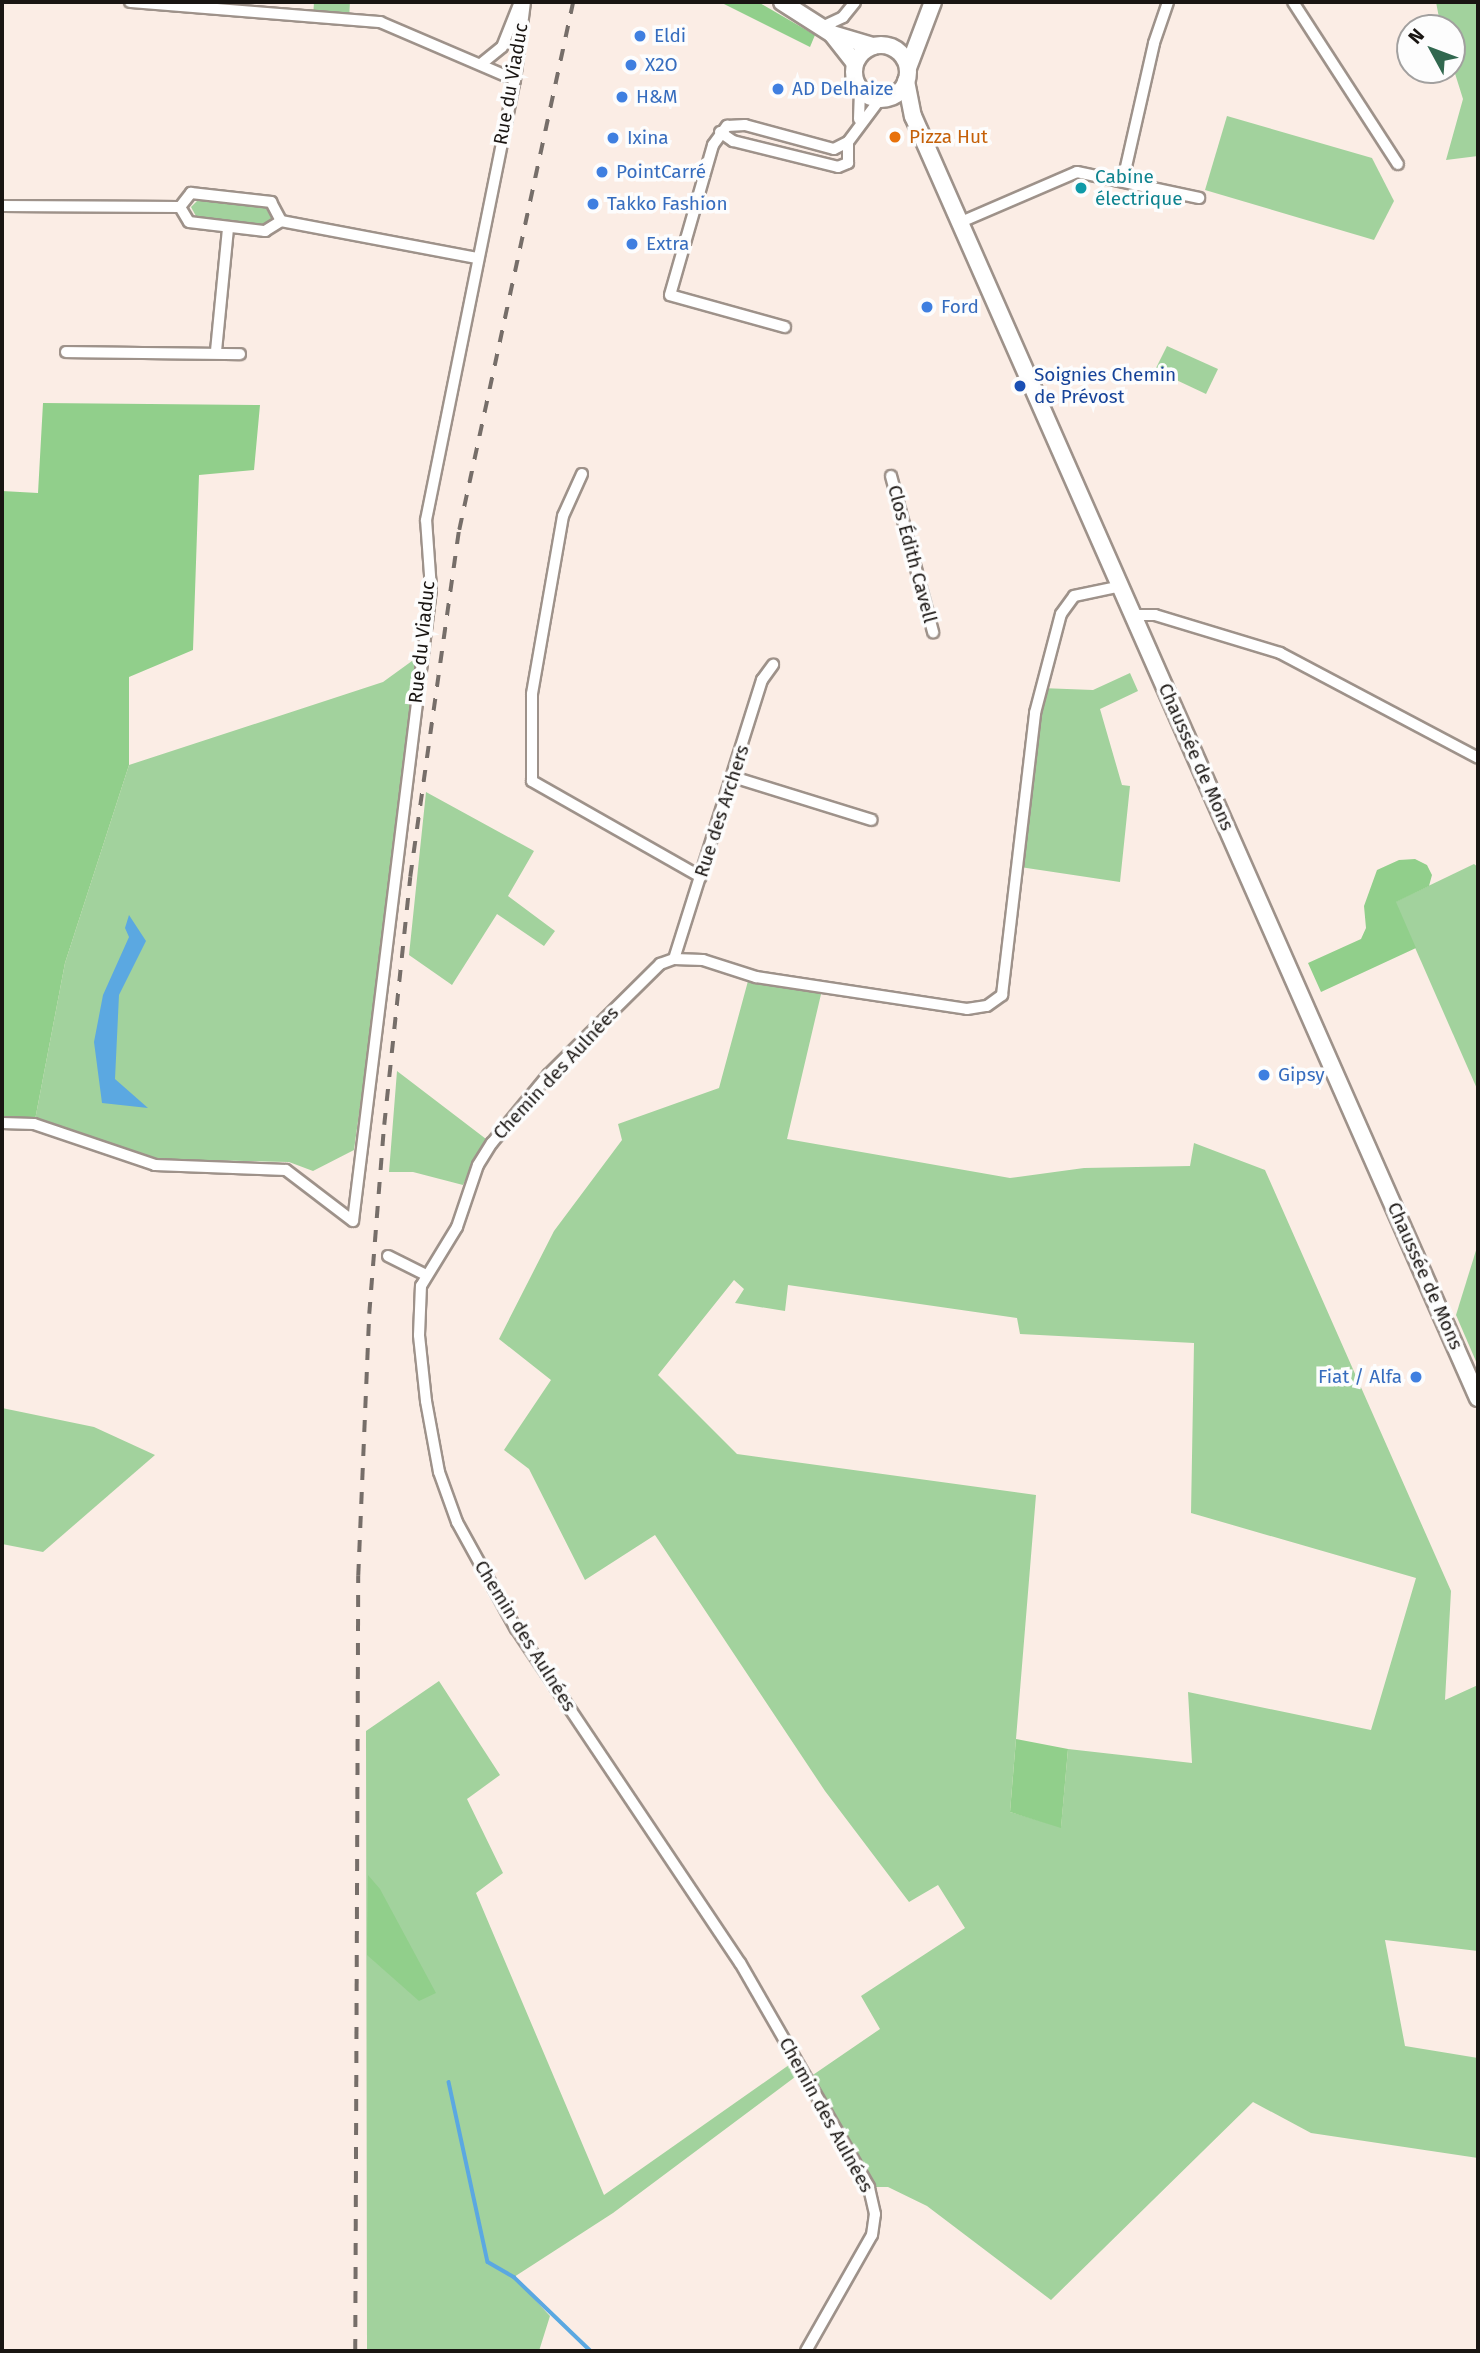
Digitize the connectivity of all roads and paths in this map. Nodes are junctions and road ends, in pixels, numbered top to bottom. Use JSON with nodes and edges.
{"nodes":[{"id":1,"x":130,"y":2,"type":"edge"},
{"id":2,"x":523,"y":2,"type":"edge"},
{"id":3,"x":782,"y":2,"type":"edge"},
{"id":4,"x":855,"y":2,"type":"edge"},
{"id":5,"x":933,"y":2,"type":"edge"},
{"id":6,"x":1168,"y":2,"type":"edge"},
{"id":7,"x":1293,"y":2,"type":"edge"},
{"id":8,"x":827,"y":31,"type":"junction"},
{"id":9,"x":922,"y":34,"type":"junction"},
{"id":10,"x":873,"y":46,"type":"junction"},
{"id":11,"x":892,"y":47,"type":"junction"},
{"id":12,"x":855,"y":63,"type":"junction"},
{"id":13,"x":481,"y":64,"type":"junction"},
{"id":14,"x":907,"y":74,"type":"junction"},
{"id":15,"x":515,"y":80,"type":"junction"},
{"id":16,"x":860,"y":90,"type":"junction"},
{"id":17,"x":884,"y":99,"type":"junction"},
{"id":18,"x":913,"y":116,"type":"junction"},
{"id":19,"x":857,"y":126,"type":"junction"},
{"id":20,"x":720,"y":132,"type":"junction"},
{"id":21,"x":848,"y":142,"type":"junction"},
{"id":22,"x":1398,"y":164,"type":"dead end"},
{"id":23,"x":1123,"y":180,"type":"junction"},
{"id":24,"x":1199,"y":198,"type":"dead end"},
{"id":25,"x":2,"y":206,"type":"edge"},
{"id":26,"x":180,"y":207,"type":"junction"},
{"id":27,"x":281,"y":221,"type":"junction"},
{"id":28,"x":961,"y":222,"type":"junction"},
{"id":29,"x":228,"y":228,"type":"junction"},
{"id":30,"x":476,"y":258,"type":"junction"},
{"id":31,"x":785,"y":327,"type":"dead end"},
{"id":32,"x":216,"y":351,"type":"junction"},
{"id":33,"x":66,"y":352,"type":"dead end"},
{"id":34,"x":240,"y":354,"type":"dead end"},
{"id":35,"x":582,"y":474,"type":"dead end"},
{"id":36,"x":891,"y":476,"type":"dead end"},
{"id":37,"x":1121,"y":586,"type":"junction"},
{"id":38,"x":1134,"y":615,"type":"junction"},
{"id":39,"x":933,"y":632,"type":"dead end"},
{"id":40,"x":773,"y":665,"type":"dead end"},
{"id":41,"x":1478,"y":758,"type":"edge"},
{"id":42,"x":733,"y":777,"type":"junction"},
{"id":43,"x":872,"y":820,"type":"dead end"},
{"id":44,"x":701,"y":877,"type":"junction"},
{"id":45,"x":674,"y":959,"type":"junction"},
{"id":46,"x":2,"y":1123,"type":"edge"},
{"id":47,"x":388,"y":1256,"type":"dead end"},
{"id":48,"x":426,"y":1275,"type":"junction"},
{"id":49,"x":1478,"y":1398,"type":"edge"},
{"id":50,"x":806,"y":2351,"type":"edge"}],
"edges":[{"from":1,"to":13,"type":"street"},
{"from":2,"to":13,"type":"street"},
{"from":2,"to":15,"type":"street","name":"Rue du Viaduc"},
{"from":3,"to":8,"type":"main road"},
{"from":4,"to":8,"type":"street"},
{"from":5,"to":9,"type":"main road"},
{"from":6,"to":23,"type":"street"},
{"from":7,"to":22,"type":"street"},
{"from":8,"to":10,"type":"main road"},
{"from":8,"to":12,"type":"main road"},
{"from":9,"to":11,"type":"main road"},
{"from":9,"to":14,"type":"main road"},
{"from":10,"to":11,"type":"main road"},
{"from":10,"to":12,"type":"main road"},
{"from":11,"to":14,"type":"main road"},
{"from":12,"to":16,"type":"main road"},
{"from":13,"to":15,"type":"street"},
{"from":14,"to":17,"type":"main road"},
{"from":14,"to":18,"type":"main road","name":"Chaussée de Mons"},
{"from":15,"to":30,"type":"street","name":"Rue du Viaduc"},
{"from":16,"to":17,"type":"main road"},
{"from":16,"to":19,"type":"street"},
{"from":17,"to":18,"type":"main road","name":"Chaussée de Mons"},
{"from":17,"to":19,"type":"street"},
{"from":18,"to":28,"type":"main road","name":"Chaussée de Mons"},
{"from":19,"to":21,"type":"street"},
{"from":20,"to":21,"type":"street"},
{"from":20,"to":21,"type":"street"},
{"from":20,"to":31,"type":"street"},
{"from":23,"to":24,"type":"street"},
{"from":23,"to":28,"type":"street"},
{"from":25,"to":26,"type":"street"},
{"from":26,"to":27,"type":"street"},
{"from":26,"to":29,"type":"street"},
{"from":27,"to":29,"type":"street"},
{"from":27,"to":30,"type":"street"},
{"from":28,"to":37,"type":"main road","name":"Chaussée de Mons"},
{"from":29,"to":32,"type":"street"},
{"from":30,"to":46,"type":"street","name":"Rue du Viaduc"},
{"from":32,"to":33,"type":"street"},
{"from":32,"to":34,"type":"street"},
{"from":35,"to":44,"type":"street"},
{"from":36,"to":39,"type":"street","name":"Clos Édith Cavell"},
{"from":37,"to":38,"type":"main road","name":"Chaussée de Mons"},
{"from":37,"to":45,"type":"street"},
{"from":38,"to":41,"type":"street"},
{"from":38,"to":49,"type":"main road","name":"Chaussée de Mons"},
{"from":40,"to":42,"type":"street","name":"Rue des Archers"},
{"from":42,"to":43,"type":"street"},
{"from":42,"to":44,"type":"street","name":"Rue des Archers"},
{"from":44,"to":45,"type":"street","name":"Rue des Archers"},
{"from":45,"to":48,"type":"street","name":"Chemin des Aulnées"},
{"from":47,"to":48,"type":"street"},
{"from":48,"to":50,"type":"street","name":"Chemin des Aulnées"}]}
